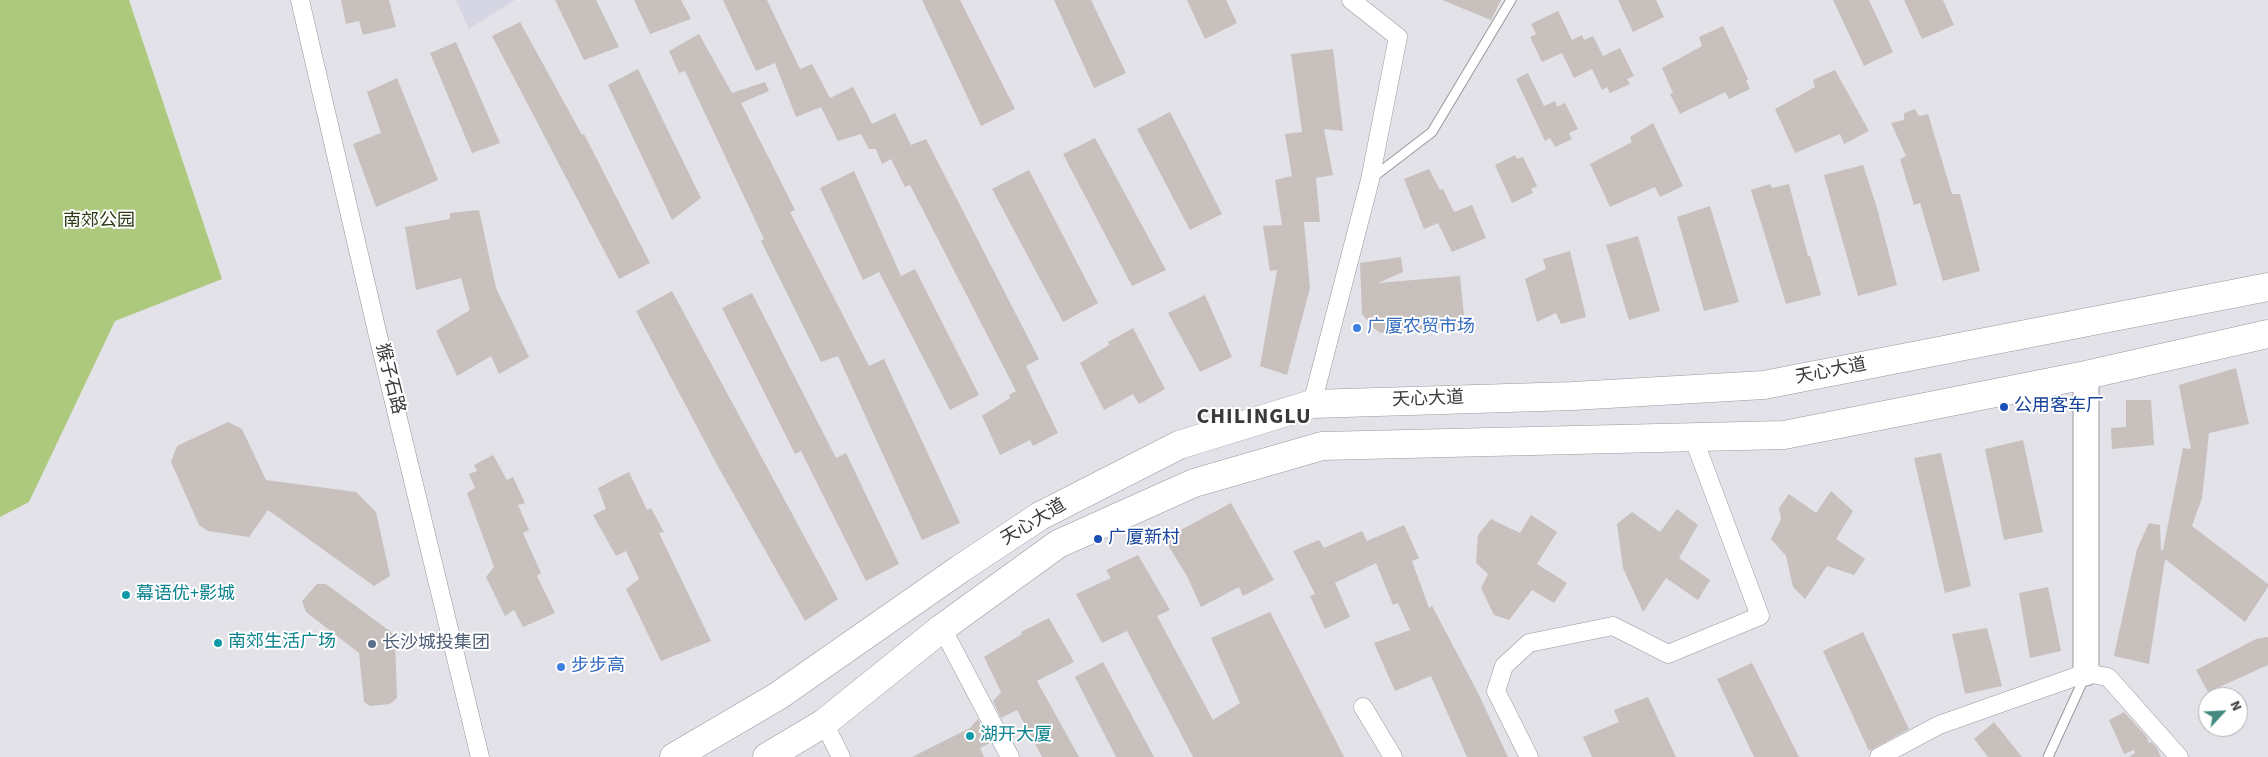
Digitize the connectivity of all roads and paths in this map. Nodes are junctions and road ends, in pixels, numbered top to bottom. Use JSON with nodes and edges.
{"nodes":[{"id":1,"x":300,"y":0,"type":"edge"},
{"id":2,"x":1351,"y":0,"type":"edge"},
{"id":3,"x":1511,"y":0,"type":"edge"},
{"id":4,"x":1370,"y":180,"type":"junction"},
{"id":5,"x":2268,"y":287,"type":"edge"},
{"id":6,"x":2268,"y":334,"type":"edge"},
{"id":7,"x":2086,"y":375,"type":"junction"},
{"id":8,"x":1312,"y":404,"type":"junction"},
{"id":9,"x":1693,"y":437,"type":"junction"},
{"id":10,"x":942,"y":628,"type":"junction"},
{"id":11,"x":2086,"y":673,"type":"junction"},
{"id":12,"x":1363,"y":707,"type":"dead end"},
{"id":13,"x":824,"y":723,"type":"junction"},
{"id":14,"x":480,"y":757,"type":"edge"},
{"id":15,"x":674,"y":757,"type":"edge"},
{"id":16,"x":767,"y":757,"type":"edge"},
{"id":17,"x":841,"y":757,"type":"edge"},
{"id":18,"x":1010,"y":757,"type":"edge"},
{"id":19,"x":1393,"y":757,"type":"edge"},
{"id":20,"x":1529,"y":757,"type":"edge"},
{"id":21,"x":1879,"y":757,"type":"edge"},
{"id":22,"x":2048,"y":757,"type":"edge"},
{"id":23,"x":2180,"y":757,"type":"edge"}],
"edges":[{"from":1,"to":14,"type":"street","name":"猴子石路"},
{"from":2,"to":4,"type":"street"},
{"from":3,"to":4,"type":"lane"},
{"from":4,"to":8,"type":"street"},
{"from":5,"to":8,"type":"main road","name":"天心大道"},
{"from":6,"to":7,"type":"main road","name":"天心大道"},
{"from":7,"to":9,"type":"main road","name":"天心大道"},
{"from":7,"to":11,"type":"street"},
{"from":8,"to":15,"type":"main road","name":"天心大道"},
{"from":9,"to":10,"type":"main road","name":"天心大道"},
{"from":9,"to":20,"type":"street"},
{"from":10,"to":13,"type":"main road","name":"天心大道"},
{"from":10,"to":18,"type":"street"},
{"from":11,"to":21,"type":"street"},
{"from":11,"to":22,"type":"lane"},
{"from":11,"to":23,"type":"street"},
{"from":12,"to":19,"type":"street"},
{"from":13,"to":16,"type":"main road","name":"天心大道"},
{"from":13,"to":17,"type":"street"}]}
